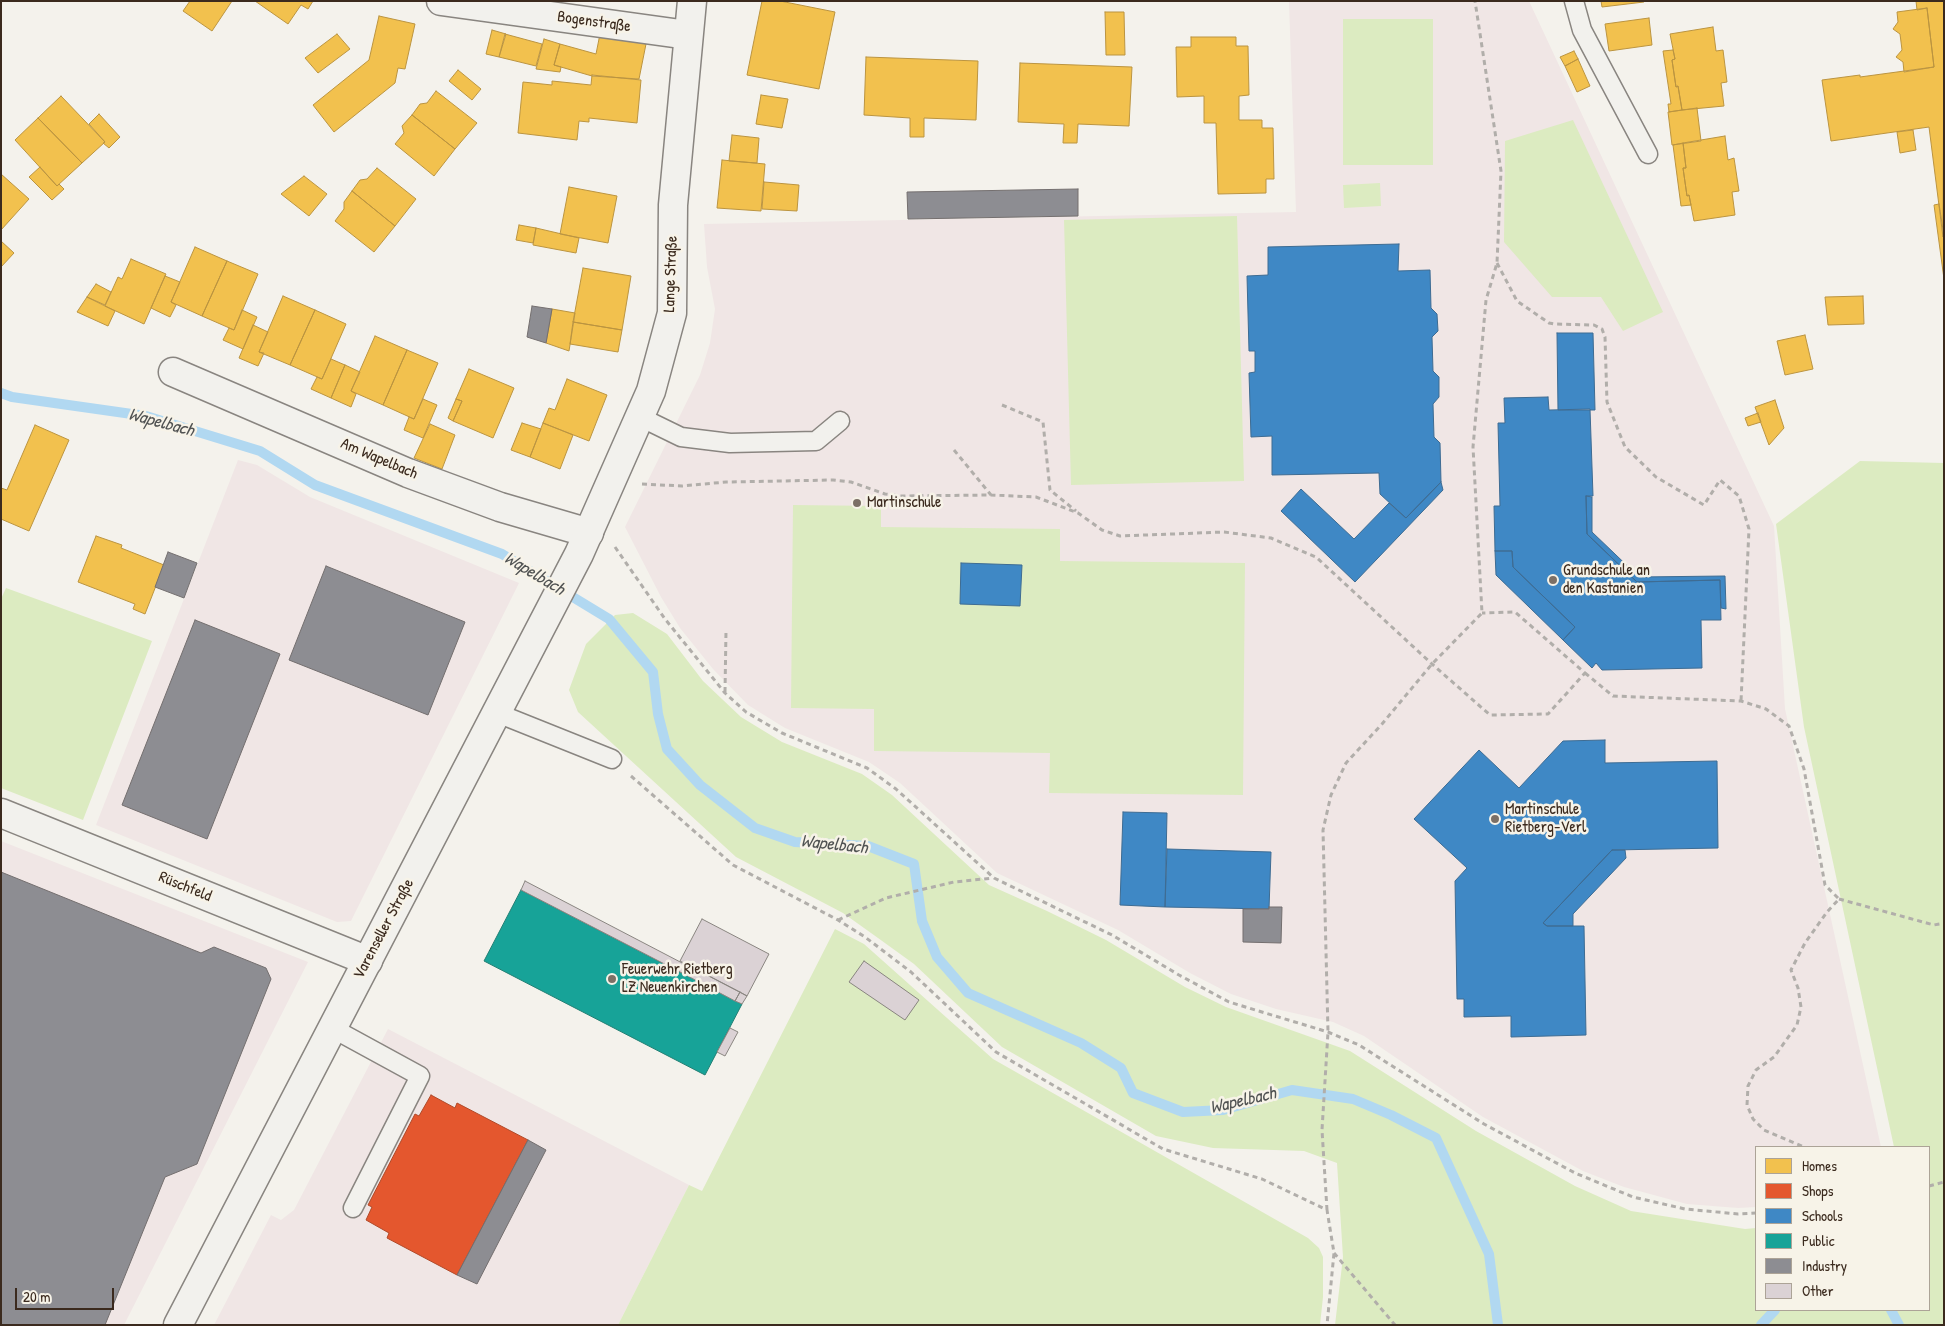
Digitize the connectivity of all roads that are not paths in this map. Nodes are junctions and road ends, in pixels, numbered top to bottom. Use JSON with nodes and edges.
{"nodes":[{"id":1,"x":441,"y":1,"type":"edge"},
{"id":2,"x":692,"y":1,"type":"edge"},
{"id":3,"x":1574,"y":1,"type":"edge"},
{"id":4,"x":688,"y":35,"type":"junction"},
{"id":5,"x":1648,"y":154,"type":"dead end"},
{"id":6,"x":174,"y":372,"type":"dead end"},
{"id":7,"x":640,"y":416,"type":"junction"},
{"id":8,"x":840,"y":421,"type":"dead end"},
{"id":9,"x":584,"y":544,"type":"junction"},
{"id":10,"x":497,"y":713,"type":"junction"},
{"id":11,"x":612,"y":759,"type":"road end"},
{"id":12,"x":1,"y":813,"type":"edge"},
{"id":13,"x":368,"y":960,"type":"junction"},
{"id":14,"x":332,"y":1028,"type":"junction"},
{"id":15,"x":353,"y":1208,"type":"dead end"},
{"id":16,"x":178,"y":1325,"type":"edge"}],
"edges":[{"from":1,"to":4,"type":"main road","name":"Bogenstraße"},
{"from":2,"to":4,"type":"main road","name":"Lange Straße"},
{"from":3,"to":5,"type":"lane"},
{"from":4,"to":7,"type":"main road","name":"Lange Straße"},
{"from":6,"to":9,"type":"main road","name":"Am Wapelbach"},
{"from":7,"to":8,"type":"lane"},
{"from":7,"to":9,"type":"main road","name":"Lange Straße"},
{"from":9,"to":10,"type":"main road","name":"Varenseller Straße"},
{"from":10,"to":11,"type":"lane"},
{"from":10,"to":13,"type":"main road","name":"Varenseller Straße"},
{"from":12,"to":13,"type":"main road","name":"Rüschfeld"},
{"from":13,"to":14,"type":"main road","name":"Varenseller Straße"},
{"from":14,"to":15,"type":"lane"},
{"from":14,"to":16,"type":"main road","name":"Varenseller Straße"}]}
